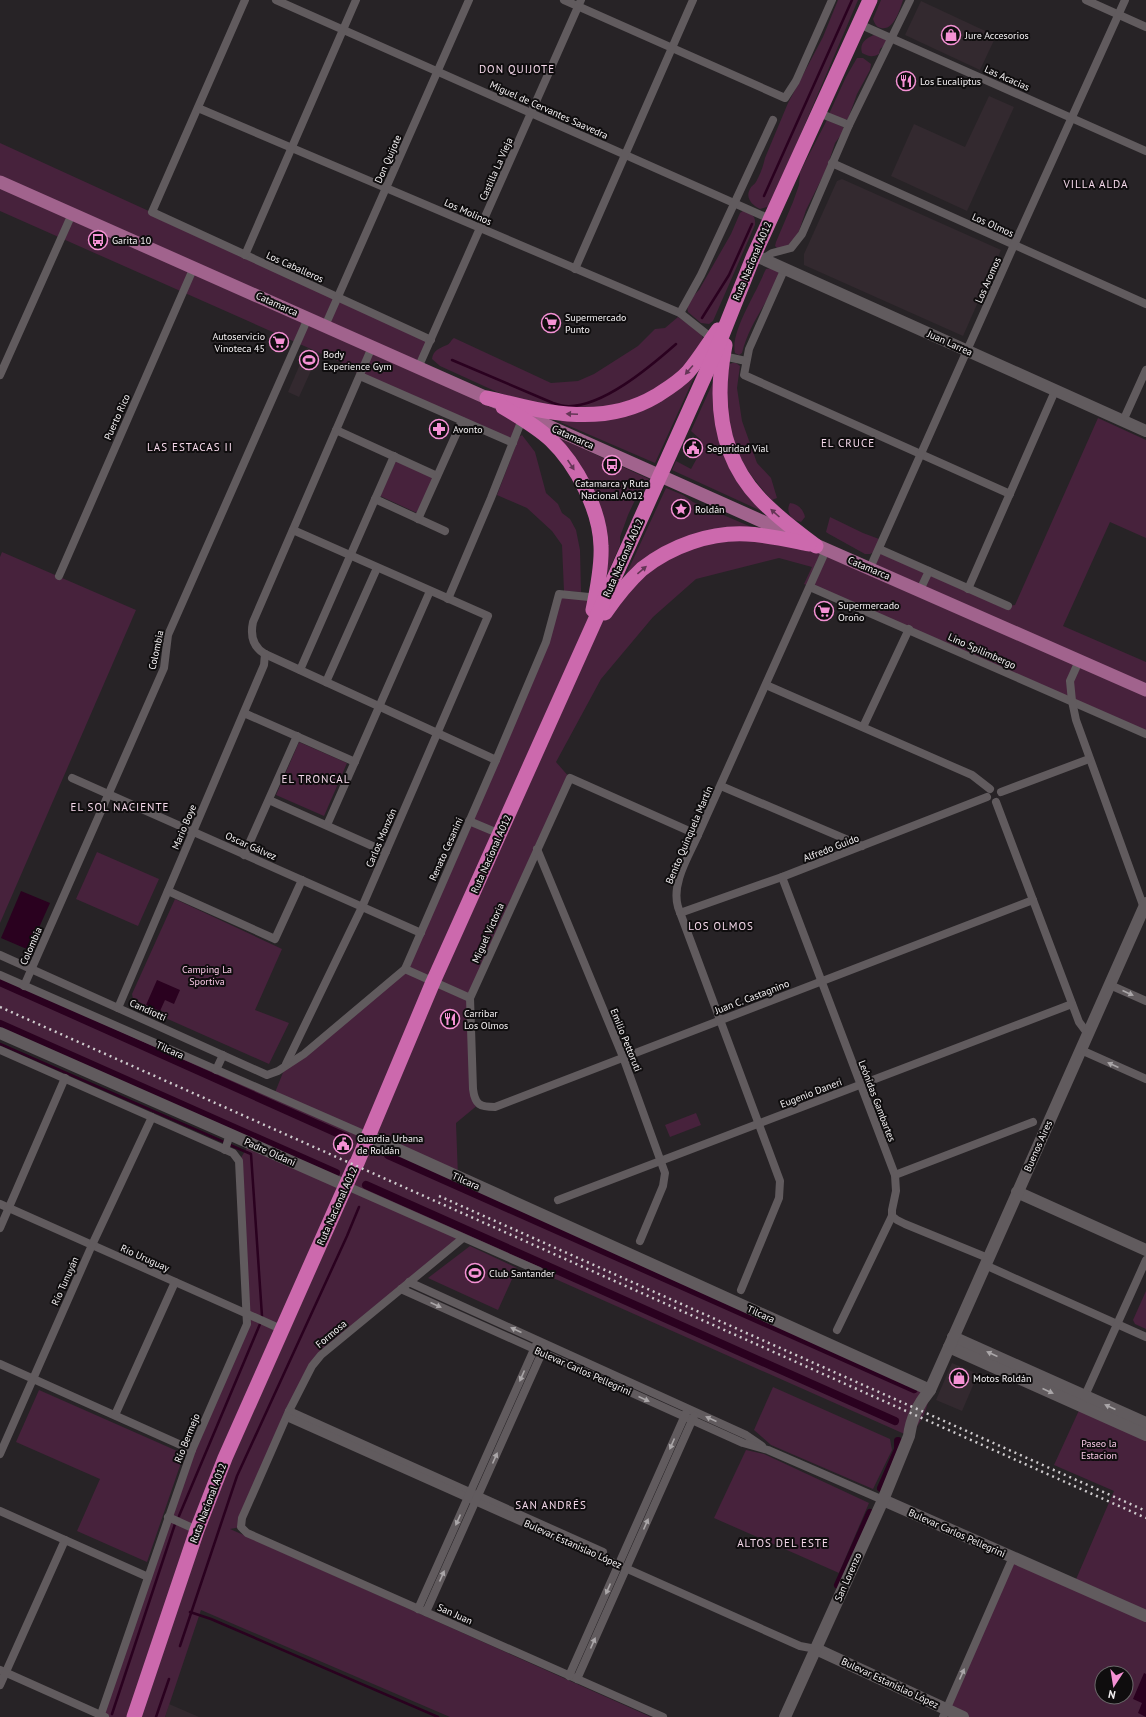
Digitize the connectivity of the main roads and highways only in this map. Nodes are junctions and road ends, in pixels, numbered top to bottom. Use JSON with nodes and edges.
{"nodes":[{"id":1,"x":870,"y":0,"type":"edge"},
{"id":2,"x":0,"y":182,"type":"edge"},
{"id":3,"x":759,"y":257,"type":"junction"},
{"id":4,"x":720,"y":345,"type":"junction"},
{"id":5,"x":487,"y":398,"type":"junction"},
{"id":6,"x":524,"y":416,"type":"junction"},
{"id":7,"x":1146,"y":432,"type":"edge"},
{"id":8,"x":660,"y":476,"type":"junction"},
{"id":9,"x":822,"y":548,"type":"junction"},
{"id":10,"x":605,"y":598,"type":"junction"},
{"id":11,"x":1146,"y":690,"type":"edge"},
{"id":12,"x":1145,"y":906,"type":"edge"},
{"id":13,"x":1142,"y":921,"type":"edge"},
{"id":14,"x":0,"y":1033,"type":"edge"},
{"id":15,"x":368,"y":1136,"type":"junction"},
{"id":16,"x":347,"y":1186,"type":"junction"},
{"id":17,"x":1017,"y":1192,"type":"junction"},
{"id":18,"x":1146,"y":1250,"type":"edge"},
{"id":19,"x":951,"y":1342,"type":"junction"},
{"id":20,"x":930,"y":1390,"type":"junction"},
{"id":21,"x":1083,"y":1401,"type":"junction"},
{"id":22,"x":918,"y":1417,"type":"joint"},
{"id":23,"x":1146,"y":1423,"type":"edge"},
{"id":24,"x":1146,"y":1435,"type":"edge"},
{"id":25,"x":882,"y":1500,"type":"junction"},
{"id":26,"x":1146,"y":1616,"type":"edge"},
{"id":27,"x":816,"y":1649,"type":"junction"},
{"id":28,"x":945,"y":1713,"type":"edge"},
{"id":29,"x":134,"y":1717,"type":"edge"},
{"id":30,"x":785,"y":1717,"type":"edge"},
{"id":31,"x":963,"y":1717,"type":"edge"}],
"edges":[{"from":1,"to":3,"type":"highway","name":"Ruta Nacional A012"},
{"from":2,"to":5,"type":"main road","name":"Catamarca"},
{"from":3,"to":4,"type":"highway","name":"Ruta Nacional A012"},
{"from":3,"to":7,"type":"main road","name":"Juan Larrea"},
{"from":4,"to":5,"type":"highway","one_way":true},
{"from":4,"to":8,"type":"highway","name":"Ruta Nacional A012"},
{"from":9,"to":4,"type":"highway","one_way":true},
{"from":5,"to":6,"type":"highway"},
{"from":6,"to":8,"type":"main road","name":"Catamarca"},
{"from":6,"to":10,"type":"highway","one_way":true},
{"from":8,"to":9,"type":"main road","name":"Catamarca"},
{"from":8,"to":10,"type":"highway","name":"Ruta Nacional A012"},
{"from":10,"to":9,"type":"highway","one_way":true},
{"from":9,"to":11,"type":"main road","name":"Catamarca"},
{"from":10,"to":15,"type":"highway","name":"Ruta Nacional A012"},
{"from":12,"to":13,"type":"main road","name":"Buenos Aires"},
{"from":13,"to":17,"type":"main road","name":"Buenos Aires"},
{"from":14,"to":16,"type":"main road","name":"Padre Oldani"},
{"from":15,"to":16,"type":"highway","name":"Ruta Nacional A012"},
{"from":15,"to":20,"type":"main road","name":"Tilcara"},
{"from":16,"to":29,"type":"highway","name":"Ruta Nacional A012"},
{"from":17,"to":18,"type":"main road"},
{"from":17,"to":19,"type":"main road","name":"Buenos Aires"},
{"from":19,"to":20,"type":"main road","name":"Buenos Aires"},
{"from":19,"to":21,"type":"main road"},
{"from":20,"to":22,"type":"main road","name":"Buenos Aires"},
{"from":23,"to":21,"type":"main road","one_way":true},
{"from":21,"to":24,"type":"main road"},
{"from":22,"to":25,"type":"main road","name":"San Lorenzo"},
{"from":25,"to":26,"type":"main road","name":"Bulevar Carlos Pellegrini"},
{"from":25,"to":27,"type":"main road","name":"San Lorenzo"},
{"from":27,"to":28,"type":"main road","name":"Bulevar Estanislao López"},
{"from":27,"to":30,"type":"main road","name":"San Lorenzo"},
{"from":28,"to":31,"type":"main road","name":"Bulevar Estanislao López"}]}
